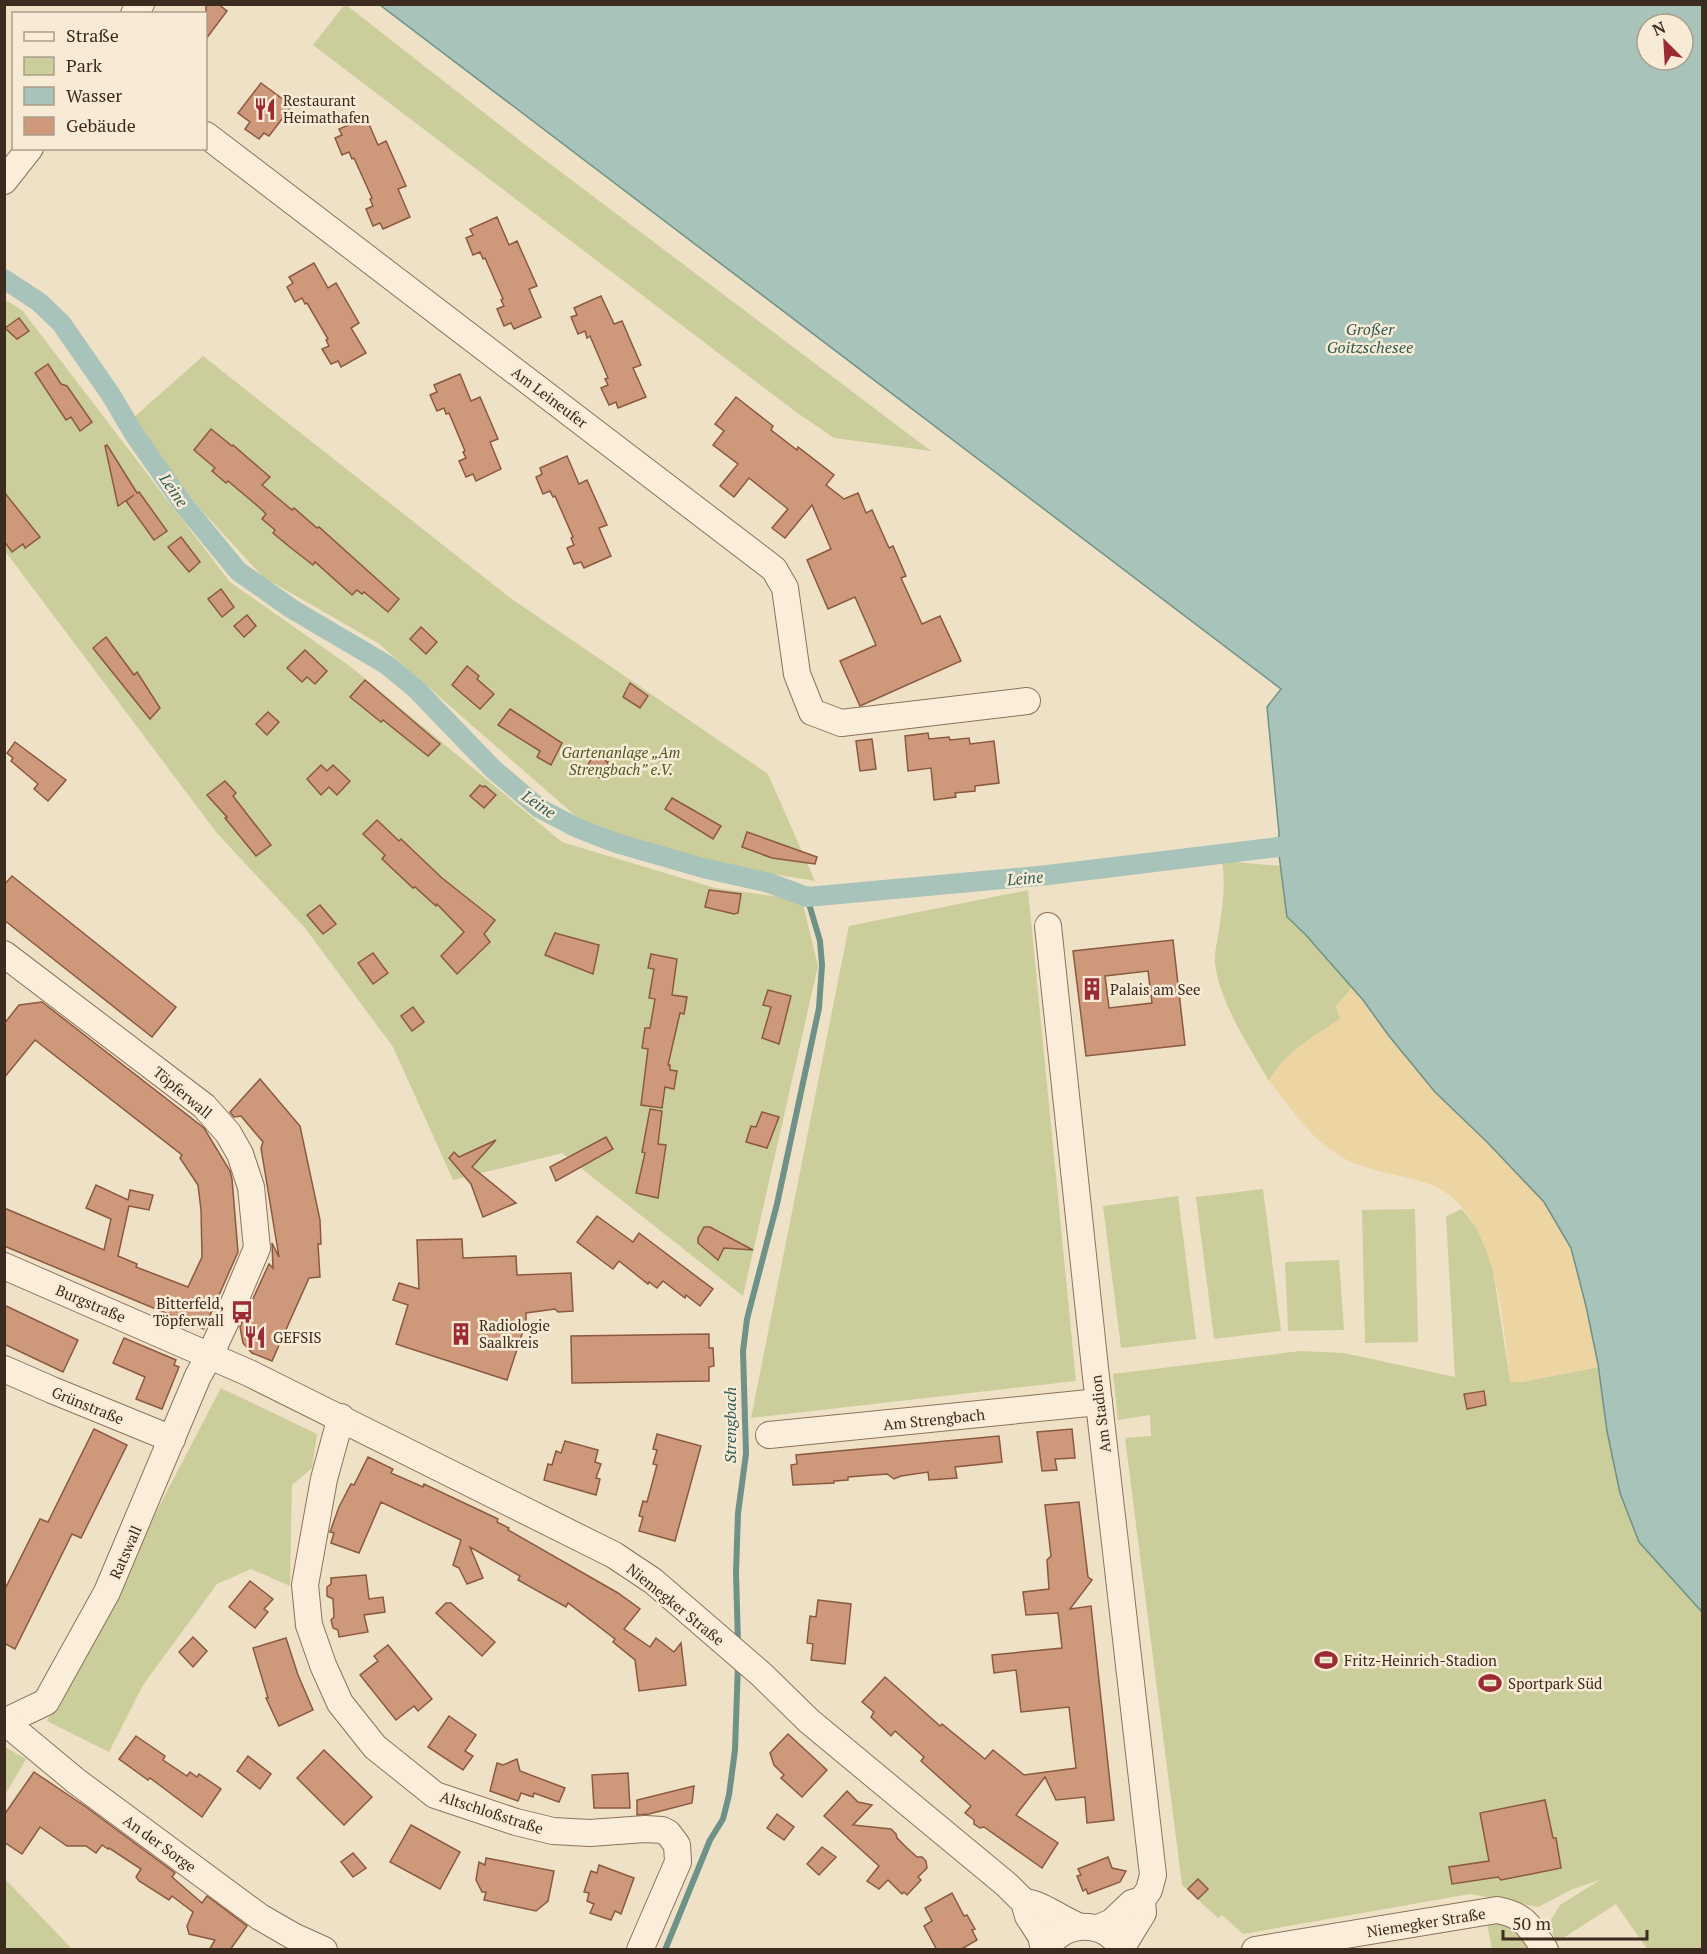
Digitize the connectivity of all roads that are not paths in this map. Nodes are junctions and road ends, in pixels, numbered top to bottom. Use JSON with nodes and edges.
{"nodes":[{"id":1,"x":207,"y":136,"type":"edge"},
{"id":2,"x":28,"y":150,"type":"edge"},
{"id":3,"x":4,"y":181,"type":"edge"},
{"id":4,"x":1028,"y":701,"type":"dead end"},
{"id":5,"x":1048,"y":926,"type":"dead end"},
{"id":6,"x":4,"y":954,"type":"edge"},
{"id":7,"x":4,"y":1266,"type":"edge"},
{"id":8,"x":210,"y":1355,"type":"junction"},
{"id":9,"x":4,"y":1369,"type":"edge"},
{"id":10,"x":1099,"y":1402,"type":"junction"},
{"id":11,"x":341,"y":1417,"type":"junction"},
{"id":12,"x":769,"y":1435,"type":"dead end"},
{"id":13,"x":172,"y":1439,"type":"junction"},
{"id":14,"x":5,"y":1722,"type":"edge"},
{"id":15,"x":1142,"y":1900,"type":"junction"},
{"id":16,"x":1024,"y":1902,"type":"junction"},
{"id":17,"x":1088,"y":1927,"type":"junction"},
{"id":18,"x":1123,"y":1948,"type":"edge"},
{"id":19,"x":324,"y":1950,"type":"edge"},
{"id":20,"x":640,"y":1950,"type":"edge"},
{"id":21,"x":1045,"y":1950,"type":"edge"},
{"id":22,"x":1255,"y":1950,"type":"edge"},
{"id":23,"x":1545,"y":1950,"type":"edge"}],
"edges":[{"from":1,"to":4,"type":"street","name":"Am Leineufer"},
{"from":2,"to":3,"type":"street"},
{"from":5,"to":10,"type":"street","name":"Am Stadion"},
{"from":6,"to":8,"type":"street","name":"Töpferwall"},
{"from":7,"to":8,"type":"street","name":"Burgstraße"},
{"from":8,"to":11,"type":"street","name":"Niemegker Straße"},
{"from":8,"to":13,"type":"street","name":"Ratswall"},
{"from":9,"to":13,"type":"street","name":"Grünstraße"},
{"from":10,"to":12,"type":"street","name":"Am Strengbach"},
{"from":10,"to":15,"type":"street","name":"Am Stadion"},
{"from":11,"to":16,"type":"street","name":"Niemegker Straße"},
{"from":11,"to":20,"type":"street","name":"Altschloßstraße"},
{"from":13,"to":14,"type":"street","name":"Ratswall"},
{"from":14,"to":19,"type":"street","name":"An der Sorge"},
{"from":15,"to":17,"type":"street"},
{"from":15,"to":18,"type":"street","name":"Am Stadion"},
{"from":16,"to":17,"type":"street","name":"Niemegker Straße"},
{"from":16,"to":21,"type":"street","name":"Niemegker Straße"},
{"from":17,"to":18,"type":"street","name":"Niemegker Straße"},
{"from":17,"to":21,"type":"street","name":"Niemegker Straße"},
{"from":22,"to":23,"type":"street","name":"Niemegker Straße"}]}
